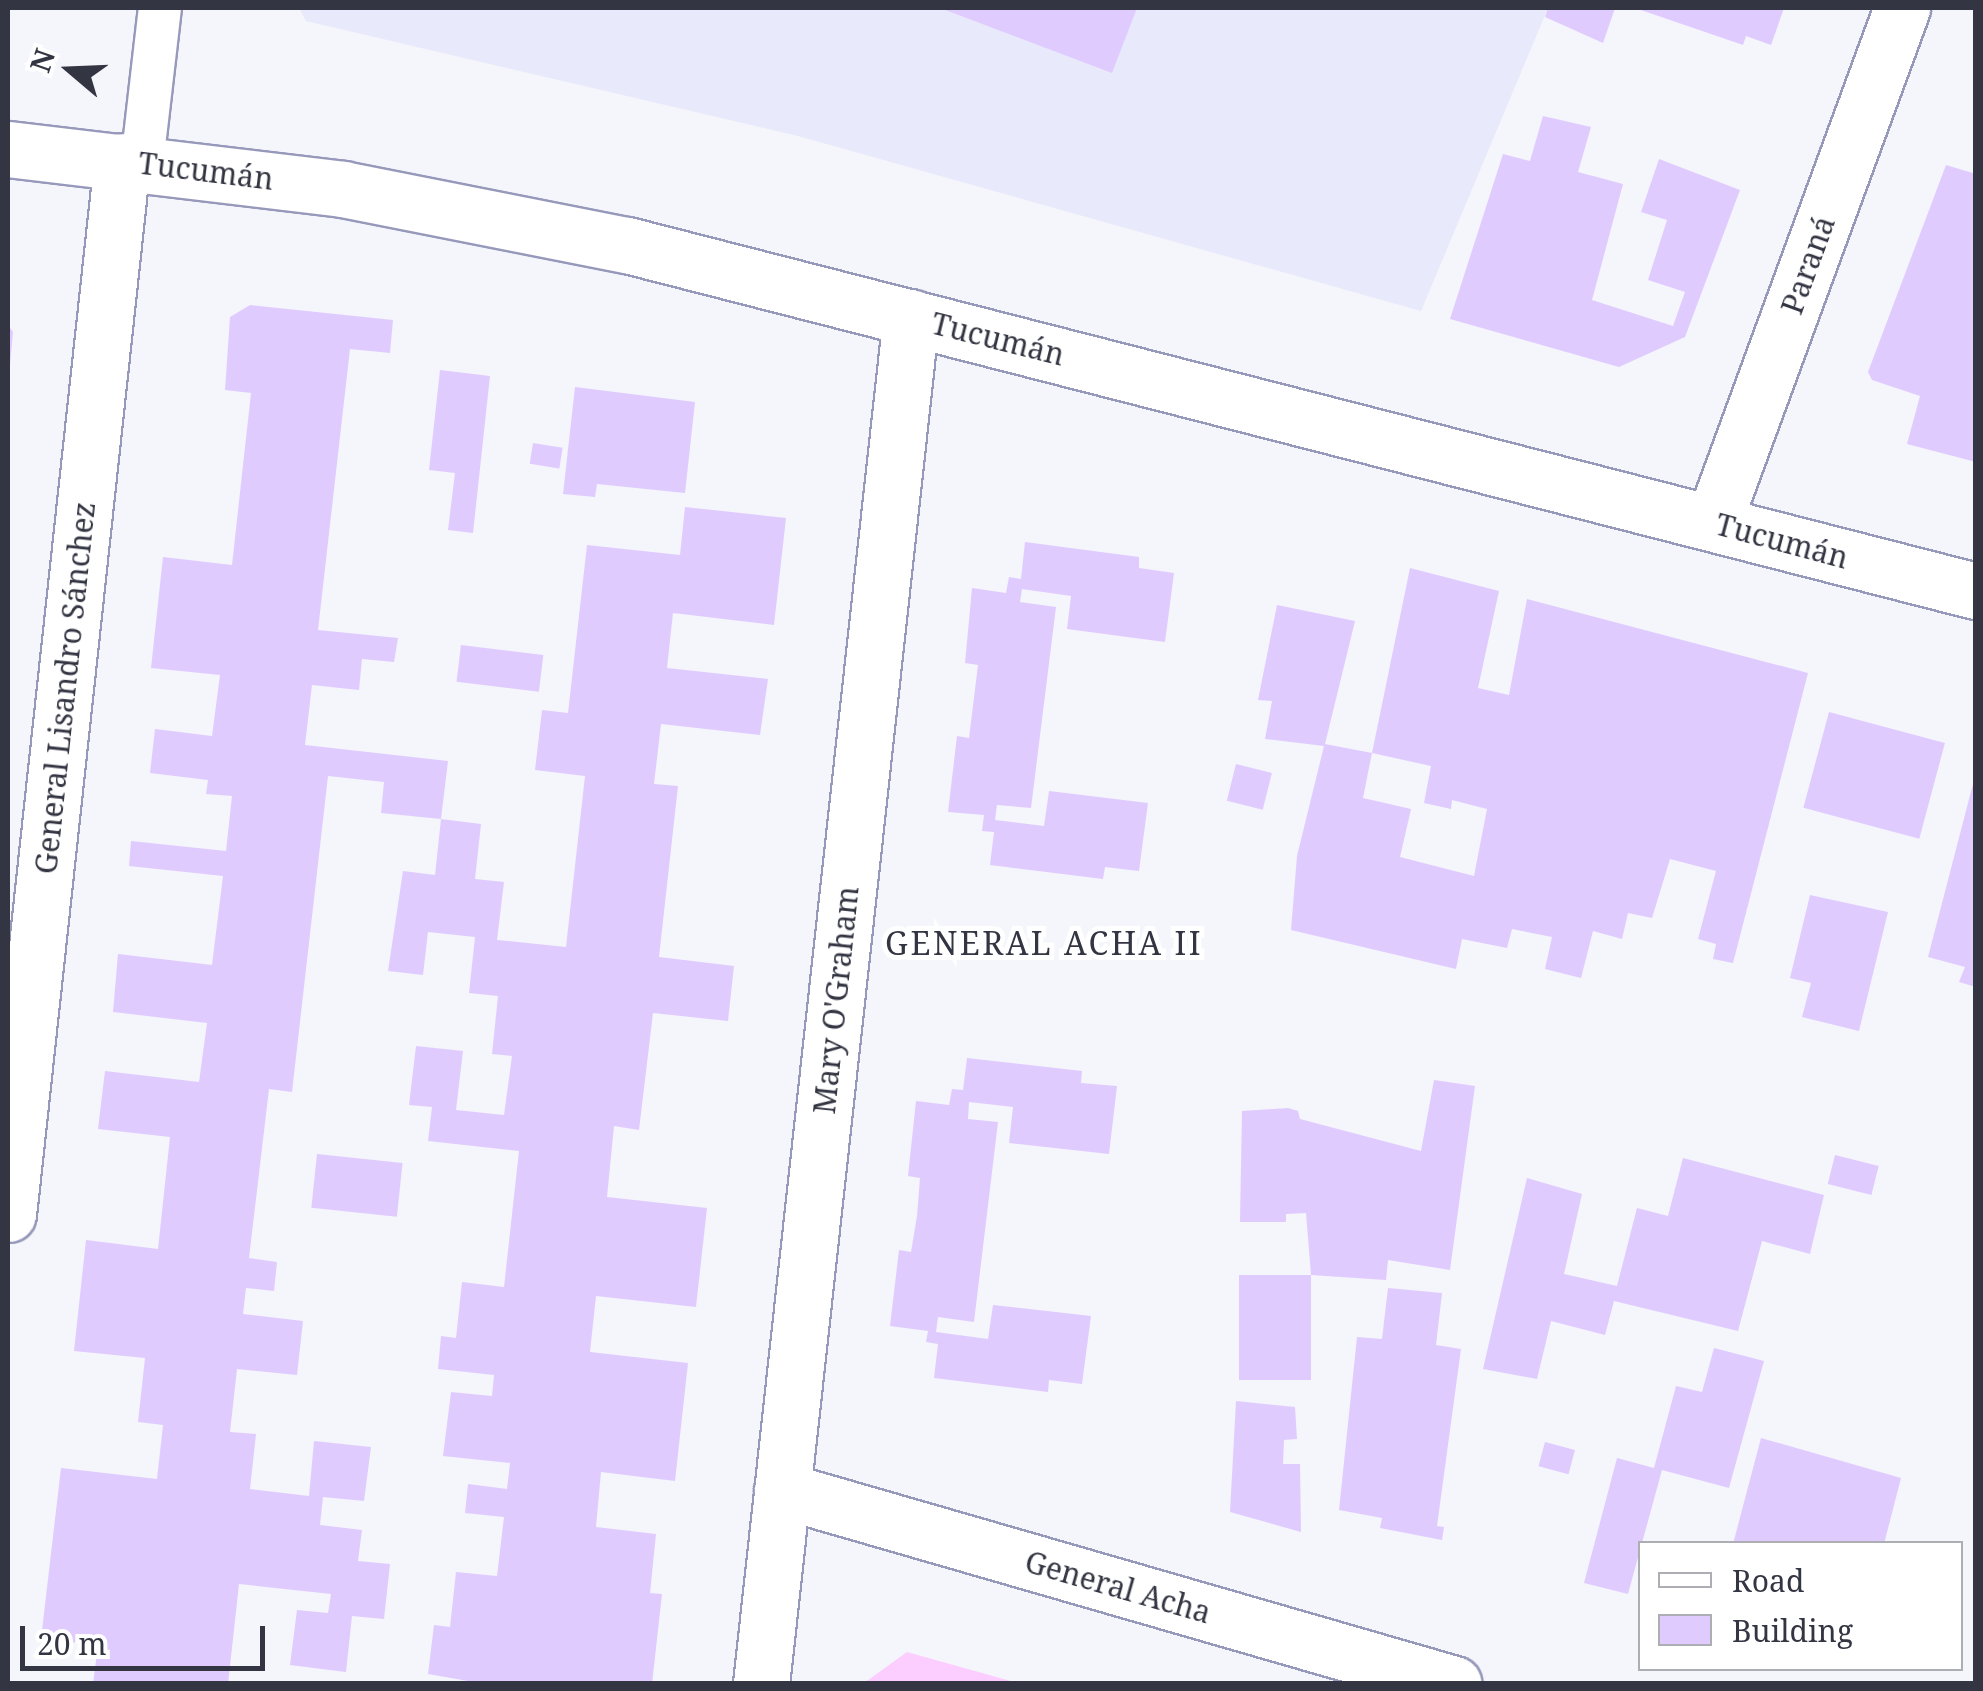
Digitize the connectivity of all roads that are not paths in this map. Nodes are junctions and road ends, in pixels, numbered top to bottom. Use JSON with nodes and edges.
{"nodes":[{"id":1,"x":160,"y":8,"type":"edge"},
{"id":2,"x":1902,"y":8,"type":"edge"},
{"id":3,"x":8,"y":149,"type":"edge"},
{"id":4,"x":132,"y":162,"type":"junction"},
{"id":5,"x":911,"y":317,"type":"junction"},
{"id":6,"x":1713,"y":523,"type":"junction"},
{"id":7,"x":1976,"y":591,"type":"edge"},
{"id":8,"x":8,"y":1214,"type":"edge"},
{"id":9,"x":782,"y":1490,"type":"junction"},
{"id":10,"x":761,"y":1684,"type":"edge"},
{"id":11,"x":1454,"y":1684,"type":"edge"}],
"edges":[{"from":1,"to":4,"type":"lane"},
{"from":2,"to":6,"type":"street","name":"Paraná"},
{"from":3,"to":4,"type":"street","name":"Tucumán"},
{"from":4,"to":5,"type":"street","name":"Tucumán"},
{"from":4,"to":8,"type":"street","name":"General Lisandro Sánchez"},
{"from":5,"to":6,"type":"street","name":"Tucumán"},
{"from":5,"to":9,"type":"street","name":"Mary O'Graham"},
{"from":6,"to":7,"type":"street","name":"Tucumán"},
{"from":9,"to":10,"type":"street","name":"Mary O'Graham"},
{"from":9,"to":11,"type":"street","name":"General Acha"}]}
